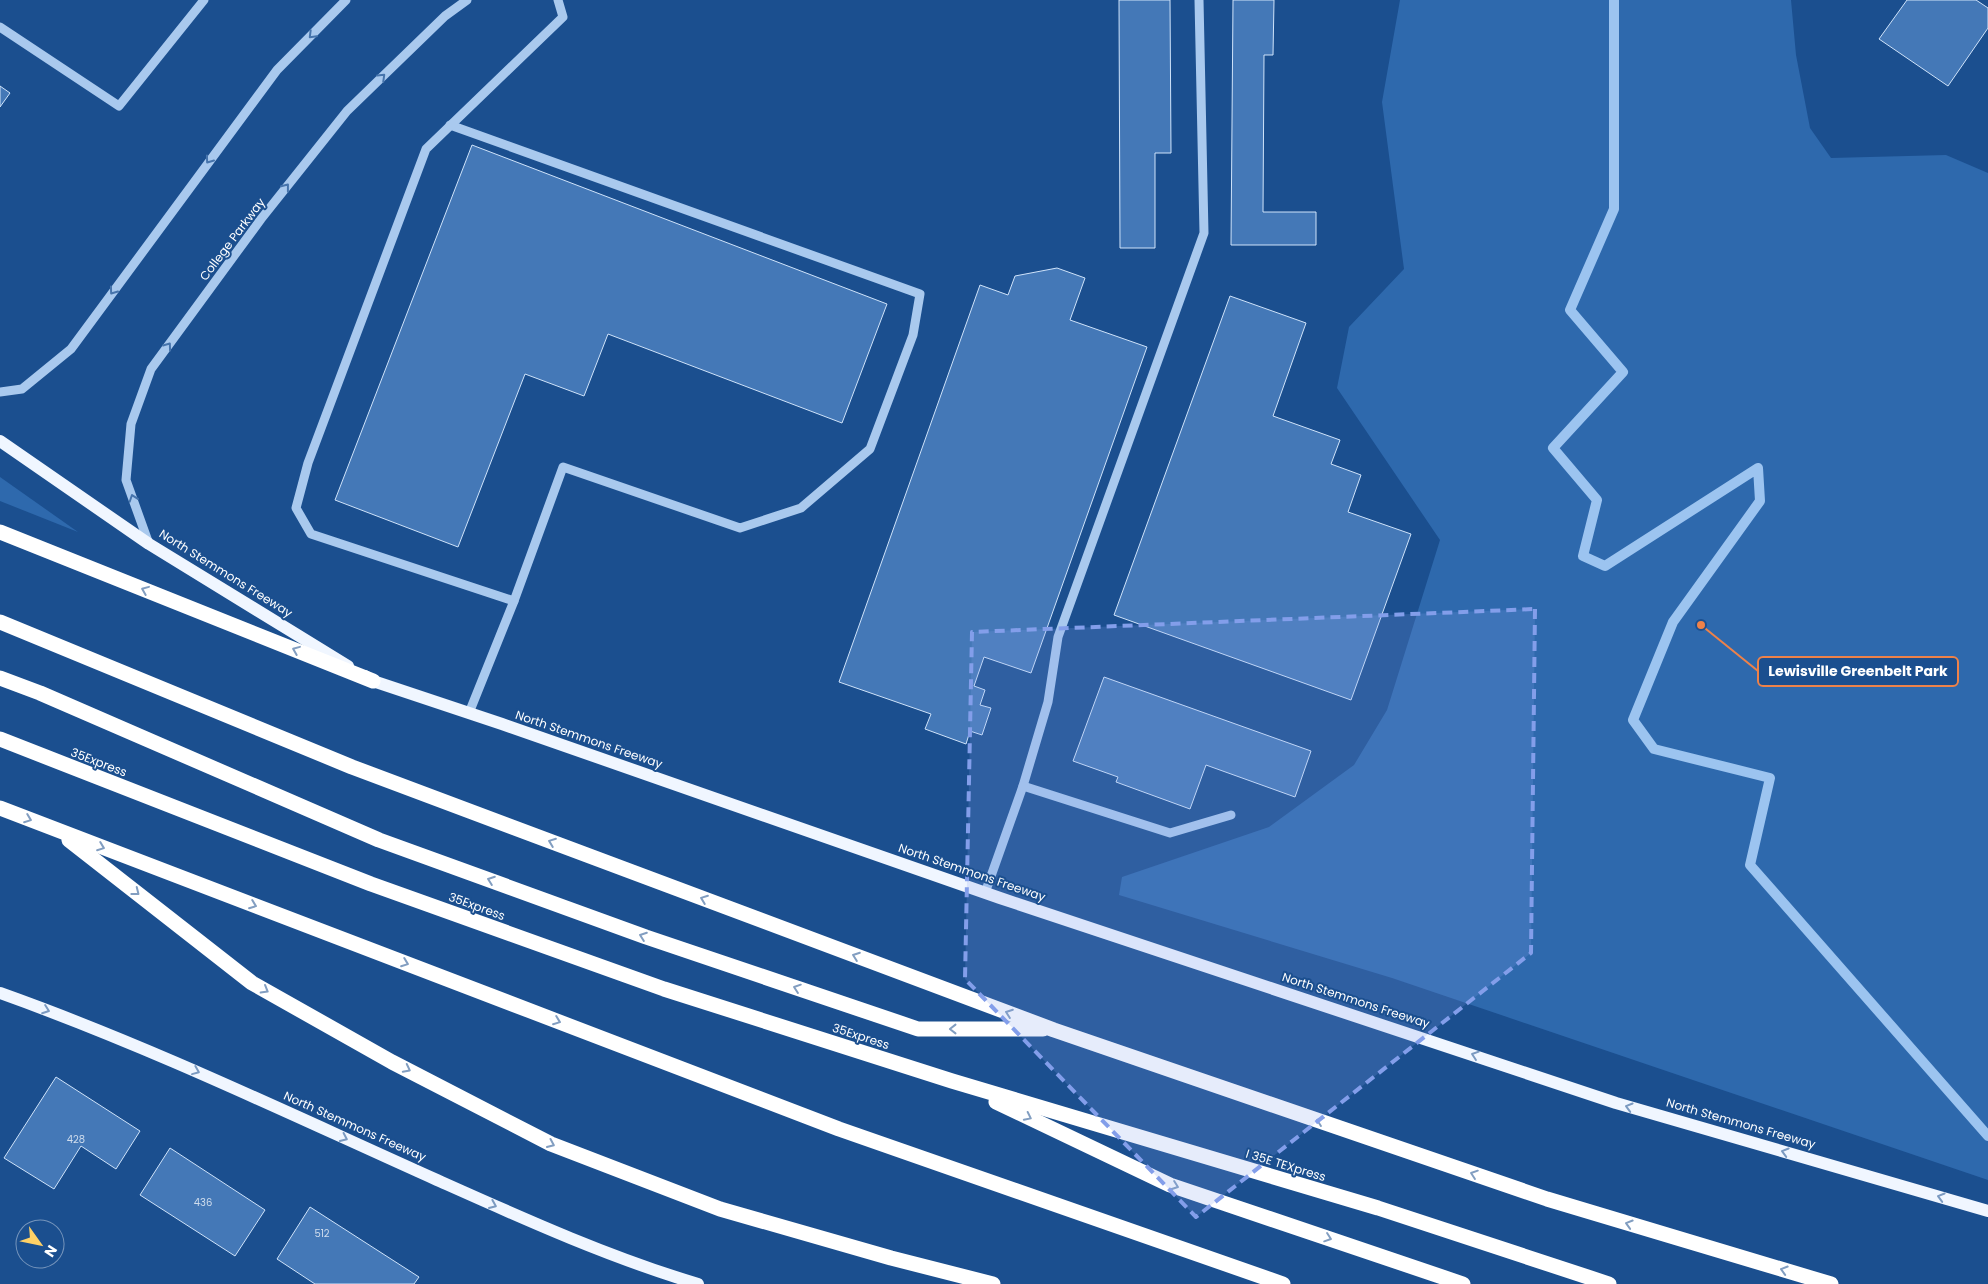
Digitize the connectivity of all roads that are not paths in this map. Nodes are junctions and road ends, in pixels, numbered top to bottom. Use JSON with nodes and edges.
{"nodes":[{"id":1,"x":204,"y":0,"type":"edge"},
{"id":2,"x":346,"y":0,"type":"edge"},
{"id":3,"x":467,"y":0,"type":"edge"},
{"id":4,"x":558,"y":0,"type":"edge"},
{"id":5,"x":1199,"y":0,"type":"edge"},
{"id":6,"x":0,"y":27,"type":"edge"},
{"id":7,"x":450,"y":125,"type":"junction"},
{"id":8,"x":0,"y":392,"type":"edge"},
{"id":9,"x":0,"y":441,"type":"edge"},
{"id":10,"x":0,"y":532,"type":"edge"},
{"id":11,"x":149,"y":544,"type":"junction"},
{"id":12,"x":514,"y":601,"type":"junction"},
{"id":13,"x":0,"y":622,"type":"edge"},
{"id":14,"x":0,"y":678,"type":"edge"},
{"id":15,"x":373,"y":681,"type":"junction"},
{"id":16,"x":469,"y":713,"type":"junction"},
{"id":17,"x":0,"y":739,"type":"edge"},
{"id":18,"x":1023,"y":786,"type":"junction"},
{"id":19,"x":0,"y":808,"type":"edge"},
{"id":20,"x":1231,"y":815,"type":"dead end"},
{"id":21,"x":56,"y":830,"type":"junction"},
{"id":22,"x":985,"y":893,"type":"junction"},
{"id":23,"x":0,"y":993,"type":"edge"},
{"id":24,"x":1054,"y":1030,"type":"junction"},
{"id":25,"x":952,"y":1080,"type":"junction"},
{"id":26,"x":1988,"y":1212,"type":"edge"},
{"id":27,"x":698,"y":1284,"type":"edge"},
{"id":28,"x":993,"y":1284,"type":"edge"},
{"id":29,"x":1284,"y":1284,"type":"edge"},
{"id":30,"x":1463,"y":1284,"type":"edge"},
{"id":31,"x":1609,"y":1284,"type":"edge"},
{"id":32,"x":1831,"y":1284,"type":"edge"}],
"edges":[{"from":1,"to":6,"type":"street"},
{"from":2,"to":8,"type":"street","one_way":true},
{"from":11,"to":3,"type":"street","name":"College Parkway","one_way":true},
{"from":4,"to":7,"type":"street"},
{"from":5,"to":18,"type":"street"},
{"from":7,"to":12,"type":"street"},
{"from":7,"to":12,"type":"street"},
{"from":9,"to":11,"type":"main road","name":"North Stemmons Freeway"},
{"from":15,"to":10,"type":"highway","one_way":true},
{"from":11,"to":15,"type":"main road","name":"North Stemmons Freeway"},
{"from":12,"to":16,"type":"street"},
{"from":24,"to":13,"type":"highway","one_way":true},
{"from":24,"to":14,"type":"highway","one_way":true},
{"from":15,"to":16,"type":"main road","name":"North Stemmons Freeway"},
{"from":16,"to":22,"type":"main road","name":"North Stemmons Freeway"},
{"from":17,"to":25,"type":"highway","name":"35Express"},
{"from":18,"to":20,"type":"street"},
{"from":18,"to":22,"type":"street"},
{"from":19,"to":21,"type":"highway","one_way":true},
{"from":21,"to":28,"type":"highway","one_way":true},
{"from":21,"to":29,"type":"highway","one_way":true},
{"from":26,"to":22,"type":"main road","name":"North Stemmons Freeway","one_way":true},
{"from":23,"to":27,"type":"main road","name":"North Stemmons Freeway","one_way":true},
{"from":32,"to":24,"type":"highway","one_way":true},
{"from":25,"to":30,"type":"highway","one_way":true},
{"from":25,"to":31,"type":"highway","name":"I 35E TEXpress"}]}
